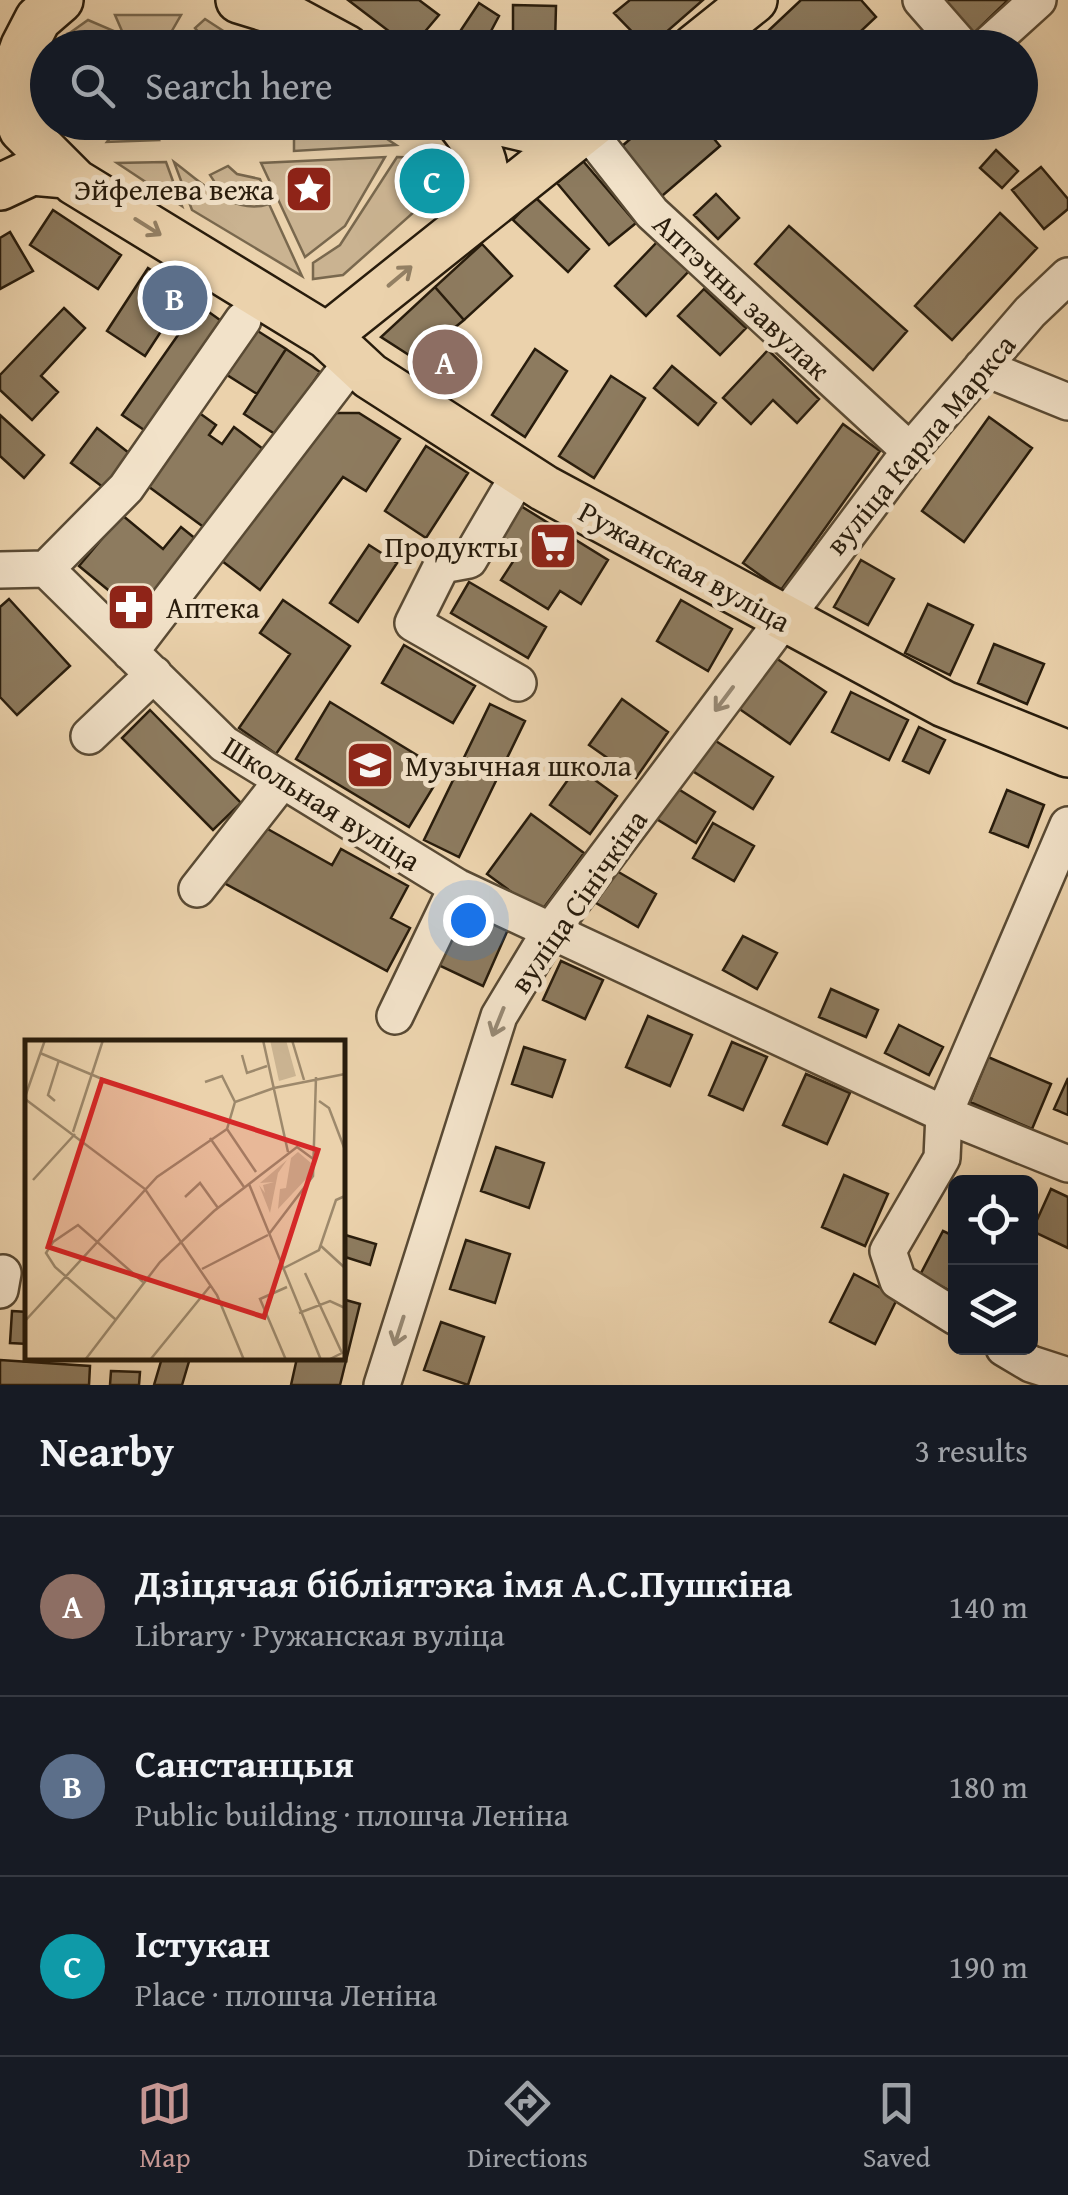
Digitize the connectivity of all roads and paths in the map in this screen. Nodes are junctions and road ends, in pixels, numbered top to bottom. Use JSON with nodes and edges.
{"nodes":[{"id":1,"x":56,"y":0,"type":"edge"},
{"id":2,"x":240,"y":0,"type":"edge"},
{"id":3,"x":754,"y":0,"type":"edge"},
{"id":4,"x":921,"y":0,"type":"edge"},
{"id":5,"x":1038,"y":0,"type":"edge"},
{"id":6,"x":0,"y":24,"type":"edge"},
{"id":7,"x":32,"y":30,"type":"edge"},
{"id":8,"x":312,"y":30,"type":"edge"},
{"id":9,"x":716,"y":30,"type":"edge"},
{"id":10,"x":947,"y":30,"type":"edge"},
{"id":11,"x":1005,"y":30,"type":"edge"},
{"id":12,"x":30,"y":34,"type":"edge"},
{"id":13,"x":30,"y":137,"type":"edge"},
{"id":14,"x":33,"y":140,"type":"edge"},
{"id":15,"x":474,"y":140,"type":"edge"},
{"id":16,"x":572,"y":140,"type":"edge"},
{"id":17,"x":601,"y":140,"type":"edge"},
{"id":18,"x":66,"y":174,"type":"junction"},
{"id":19,"x":0,"y":188,"type":"edge"},
{"id":20,"x":472,"y":216,"type":"junction"},
{"id":21,"x":1068,"y":276,"type":"edge"},
{"id":22,"x":243,"y":320,"type":"dead end"},
{"id":23,"x":339,"y":349,"type":"junction"},
{"id":24,"x":982,"y":367,"type":"junction"},
{"id":25,"x":1068,"y":402,"type":"edge"},
{"id":26,"x":910,"y":452,"type":"junction"},
{"id":27,"x":520,"y":473,"type":"junction"},
{"id":28,"x":0,"y":570,"type":"edge"},
{"id":29,"x":55,"y":578,"type":"junction"},
{"id":30,"x":782,"y":620,"type":"junction"},
{"id":31,"x":142,"y":663,"type":"junction"},
{"id":32,"x":518,"y":683,"type":"dead end"},
{"id":33,"x":89,"y":736,"type":"dead end"},
{"id":34,"x":1068,"y":754,"type":"edge"},
{"id":35,"x":280,"y":782,"type":"junction"},
{"id":36,"x":1068,"y":824,"type":"edge"},
{"id":37,"x":457,"y":887,"type":"junction"},
{"id":38,"x":197,"y":889,"type":"dead end"},
{"id":39,"x":549,"y":933,"type":"junction"},
{"id":40,"x":394,"y":1016,"type":"dead end"},
{"id":41,"x":944,"y":1114,"type":"junction"},
{"id":42,"x":1068,"y":1164,"type":"edge"},
{"id":43,"x":948,"y":1312,"type":"edge"},
{"id":44,"x":1016,"y":1355,"type":"edge"},
{"id":45,"x":1068,"y":1376,"type":"edge"},
{"id":46,"x":382,"y":1385,"type":"edge"}],
"edges":[{"from":1,"to":6,"type":"main road"},
{"from":1,"to":7,"type":"main road","name":"Ружанская вуліца"},
{"from":2,"to":8,"type":"main road"},
{"from":3,"to":9,"type":"main road"},
{"from":4,"to":10,"type":"street"},
{"from":5,"to":11,"type":"street"},
{"from":12,"to":13,"type":"main road","name":"Ружанская вуліца"},
{"from":14,"to":18,"type":"main road","name":"Ружанская вуліца"},
{"from":15,"to":20,"type":"main road"},
{"from":16,"to":20,"type":"main road"},
{"from":17,"to":26,"type":"street","name":"Аптэчны завулак"},
{"from":18,"to":19,"type":"main road"},
{"from":18,"to":23,"type":"main road","name":"Ружанская вуліца","one_way":true},
{"from":23,"to":20,"type":"main road","one_way":true},
{"from":21,"to":24,"type":"street","name":"вуліца Карла Маркса"},
{"from":22,"to":29,"type":"street"},
{"from":23,"to":27,"type":"main road","name":"Ружанская вуліца"},
{"from":23,"to":31,"type":"street"},
{"from":24,"to":25,"type":"street"},
{"from":24,"to":26,"type":"street","name":"вуліца Карла Маркса"},
{"from":26,"to":30,"type":"street","name":"вуліца Карла Маркса"},
{"from":27,"to":30,"type":"main road","name":"Ружанская вуліца"},
{"from":27,"to":32,"type":"street"},
{"from":28,"to":29,"type":"street"},
{"from":29,"to":31,"type":"street","name":"Школьная вуліца"},
{"from":30,"to":34,"type":"main road","name":"Ружанская вуліца"},
{"from":30,"to":39,"type":"street","name":"вуліца Сінічкіна","one_way":true},
{"from":31,"to":33,"type":"street"},
{"from":31,"to":35,"type":"street","name":"Школьная вуліца"},
{"from":35,"to":37,"type":"street","name":"Школьная вуліца"},
{"from":35,"to":38,"type":"street"},
{"from":36,"to":41,"type":"street"},
{"from":37,"to":39,"type":"street","name":"Школьная вуліца"},
{"from":37,"to":40,"type":"street"},
{"from":39,"to":41,"type":"street","name":"Школьная вуліца"},
{"from":39,"to":46,"type":"street","name":"вуліца Сінічкіна","one_way":true},
{"from":41,"to":42,"type":"street","name":"Школьная вуліца"},
{"from":41,"to":43,"type":"street"},
{"from":44,"to":45,"type":"street"}]}
